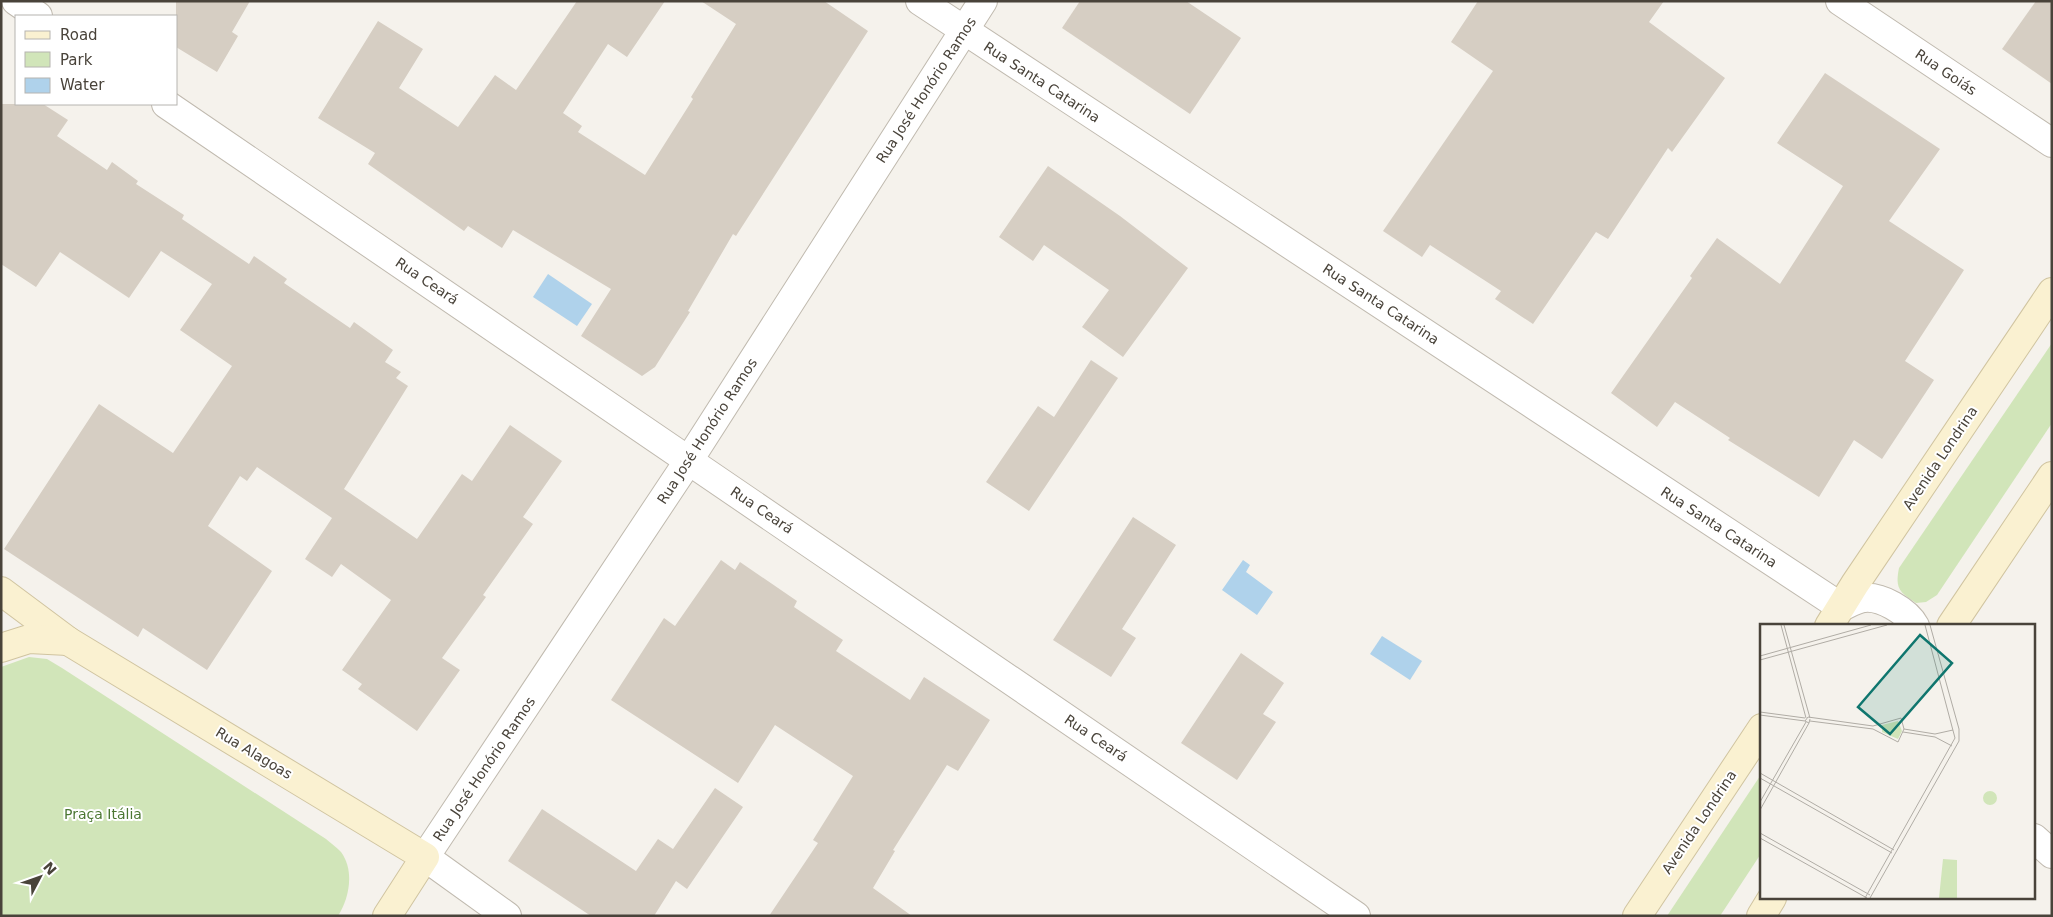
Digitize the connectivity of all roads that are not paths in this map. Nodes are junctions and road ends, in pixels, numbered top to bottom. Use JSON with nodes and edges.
{"nodes":[{"id":1,"x":16,"y":1,"type":"edge"},
{"id":2,"x":920,"y":1,"type":"edge"},
{"id":3,"x":983,"y":1,"type":"edge"},
{"id":4,"x":1840,"y":1,"type":"edge"},
{"id":5,"x":37,"y":15,"type":"edge"},
{"id":6,"x":964,"y":30,"type":"junction"},
{"id":7,"x":167,"y":105,"type":"edge"},
{"id":8,"x":2052,"y":143,"type":"edge"},
{"id":9,"x":2052,"y":292,"type":"edge"},
{"id":10,"x":689,"y":460,"type":"junction"},
{"id":11,"x":2052,"y":476,"type":"edge"},
{"id":12,"x":1,"y":591,"type":"edge"},
{"id":13,"x":1838,"y":620,"type":"edge"},
{"id":14,"x":1914,"y":624,"type":"edge"},
{"id":15,"x":1952,"y":624,"type":"edge"},
{"id":16,"x":68,"y":641,"type":"junction"},
{"id":17,"x":1,"y":648,"type":"edge"},
{"id":18,"x":1760,"y":731,"type":"edge"},
{"id":19,"x":2036,"y":840,"type":"edge"},
{"id":20,"x":2052,"y":854,"type":"edge"},
{"id":21,"x":426,"y":857,"type":"junction"},
{"id":22,"x":1771,"y":900,"type":"edge"},
{"id":23,"x":387,"y":916,"type":"edge"},
{"id":24,"x":507,"y":916,"type":"edge"},
{"id":25,"x":1356,"y":916,"type":"edge"},
{"id":26,"x":1637,"y":916,"type":"edge"},
{"id":27,"x":1761,"y":916,"type":"edge"}],
"edges":[{"from":1,"to":5,"type":"street"},
{"from":2,"to":6,"type":"street","name":"Rua Santa Catarina"},
{"from":3,"to":6,"type":"street","name":"Rua José Honório Ramos"},
{"from":4,"to":8,"type":"street","name":"Rua Goiás"},
{"from":6,"to":10,"type":"street","name":"Rua José Honório Ramos"},
{"from":6,"to":13,"type":"street","name":"Rua Santa Catarina"},
{"from":7,"to":10,"type":"street","name":"Rua Ceará"},
{"from":9,"to":13,"type":"main road","name":"Avenida Londrina"},
{"from":10,"to":21,"type":"street","name":"Rua José Honório Ramos"},
{"from":10,"to":25,"type":"street","name":"Rua Ceará"},
{"from":11,"to":15,"type":"main road"},
{"from":12,"to":16,"type":"main road","name":"Rua Alagoas"},
{"from":13,"to":14,"type":"street"},
{"from":16,"to":17,"type":"main road"},
{"from":16,"to":21,"type":"main road","name":"Rua Alagoas"},
{"from":18,"to":26,"type":"main road","name":"Avenida Londrina"},
{"from":19,"to":20,"type":"street"},
{"from":21,"to":23,"type":"main road"},
{"from":21,"to":24,"type":"street","name":"Rua Alagoas"},
{"from":22,"to":27,"type":"main road"}]}
